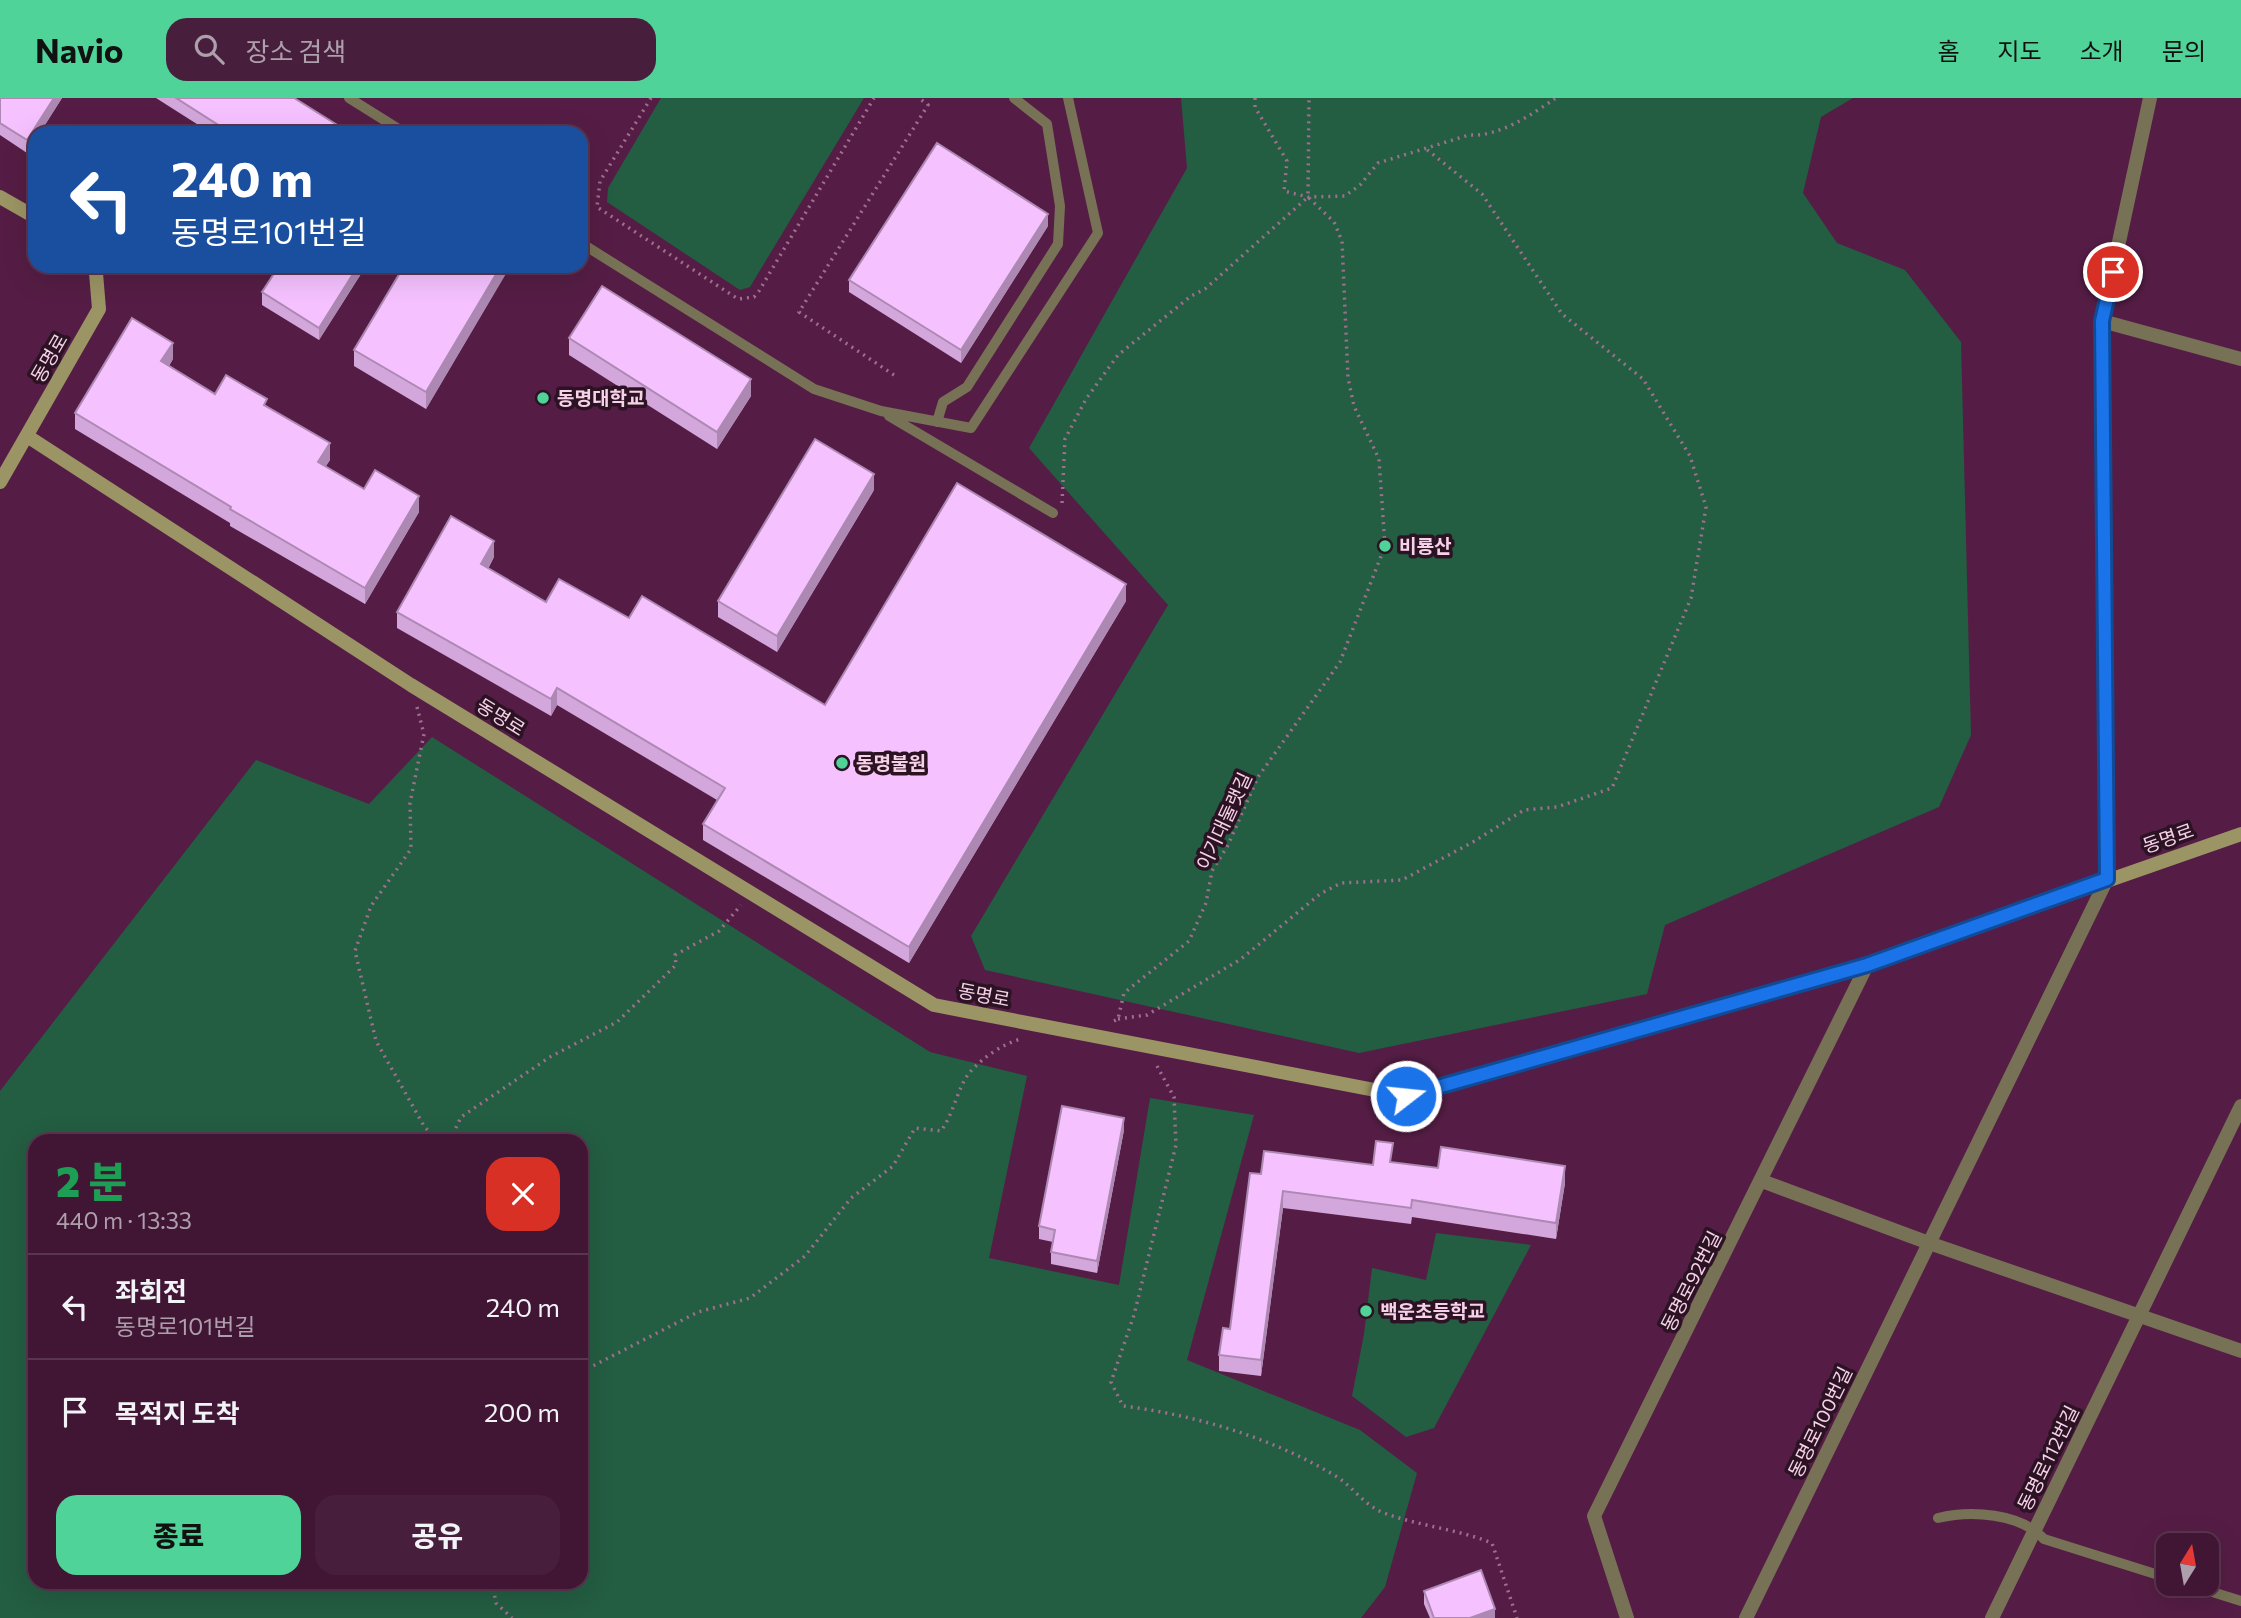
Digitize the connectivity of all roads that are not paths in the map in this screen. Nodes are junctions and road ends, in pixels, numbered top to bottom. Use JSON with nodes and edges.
{"nodes":[{"id":1,"x":349,"y":98,"type":"edge"},
{"id":2,"x":1014,"y":98,"type":"edge"},
{"id":3,"x":1068,"y":98,"type":"edge"},
{"id":4,"x":2150,"y":98,"type":"edge"},
{"id":5,"x":394,"y":126,"type":"edge"},
{"id":6,"x":0,"y":197,"type":"edge"},
{"id":7,"x":28,"y":213,"type":"edge"},
{"id":8,"x":588,"y":247,"type":"edge"},
{"id":9,"x":96,"y":273,"type":"edge"},
{"id":10,"x":2102,"y":321,"type":"junction"},
{"id":11,"x":2241,"y":359,"type":"edge"},
{"id":12,"x":881,"y":411,"type":"junction"},
{"id":13,"x":937,"y":422,"type":"junction"},
{"id":14,"x":27,"y":436,"type":"junction"},
{"id":15,"x":0,"y":482,"type":"edge"},
{"id":16,"x":1053,"y":513,"type":"road end"},
{"id":17,"x":2241,"y":834,"type":"edge"},
{"id":18,"x":2107,"y":879,"type":"junction"},
{"id":19,"x":1867,"y":965,"type":"junction"},
{"id":20,"x":2241,"y":1106,"type":"edge"},
{"id":21,"x":1762,"y":1181,"type":"junction"},
{"id":22,"x":1929,"y":1243,"type":"junction"},
{"id":23,"x":2138,"y":1315,"type":"junction"},
{"id":24,"x":2241,"y":1351,"type":"edge"},
{"id":25,"x":1938,"y":1518,"type":"dead end"},
{"id":26,"x":2035,"y":1529,"type":"junction"},
{"id":27,"x":2156,"y":1574,"type":"edge"},
{"id":28,"x":2219,"y":1594,"type":"edge"},
{"id":29,"x":2241,"y":1601,"type":"edge"},
{"id":30,"x":1627,"y":1618,"type":"edge"},
{"id":31,"x":1746,"y":1618,"type":"edge"},
{"id":32,"x":1992,"y":1618,"type":"edge"}],
"edges":[{"from":1,"to":5,"type":"lane"},
{"from":2,"to":13,"type":"lane"},
{"from":3,"to":13,"type":"lane"},
{"from":4,"to":10,"type":"street"},
{"from":6,"to":7,"type":"street"},
{"from":8,"to":12,"type":"lane"},
{"from":9,"to":14,"type":"street","name":"동명로"},
{"from":10,"to":11,"type":"street"},
{"from":10,"to":18,"type":"street"},
{"from":12,"to":13,"type":"lane"},
{"from":12,"to":16,"type":"lane"},
{"from":14,"to":15,"type":"street"},
{"from":14,"to":19,"type":"street","name":"동명로"},
{"from":17,"to":18,"type":"street","name":"동명로"},
{"from":18,"to":19,"type":"street","name":"동명로"},
{"from":18,"to":22,"type":"street","name":"동명로100번길"},
{"from":19,"to":21,"type":"street","name":"동명로92번길"},
{"from":20,"to":23,"type":"street","name":"동명로112번길"},
{"from":21,"to":22,"type":"street"},
{"from":21,"to":30,"type":"street","name":"동명로92번길"},
{"from":22,"to":23,"type":"street"},
{"from":22,"to":31,"type":"street","name":"동명로100번길"},
{"from":23,"to":24,"type":"street"},
{"from":23,"to":26,"type":"street","name":"동명로112번길"},
{"from":25,"to":26,"type":"lane"},
{"from":26,"to":27,"type":"lane"},
{"from":26,"to":32,"type":"street","name":"동명로112번길"},
{"from":28,"to":29,"type":"lane"}]}
